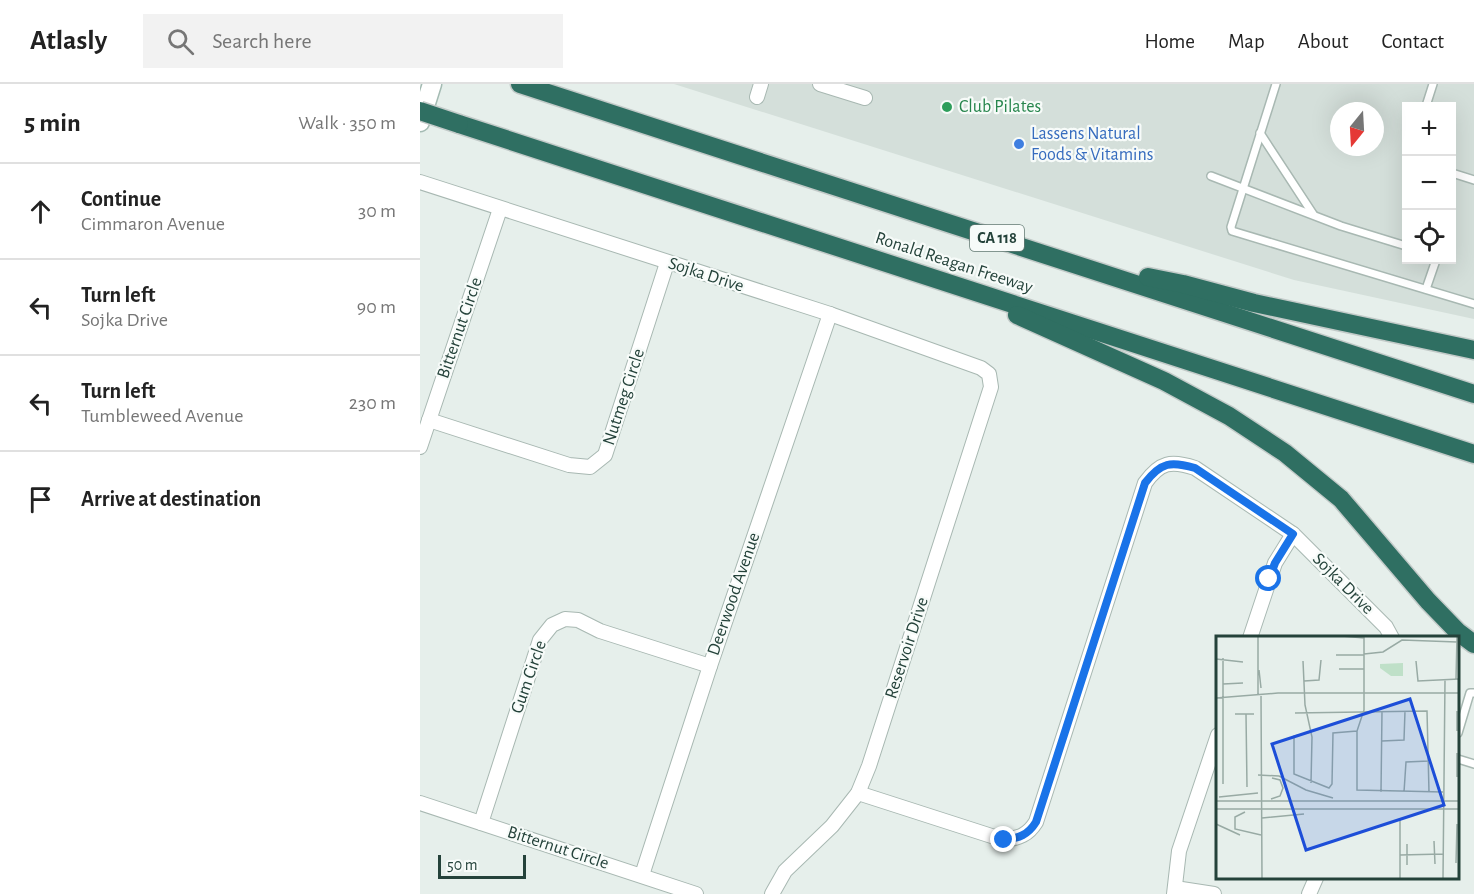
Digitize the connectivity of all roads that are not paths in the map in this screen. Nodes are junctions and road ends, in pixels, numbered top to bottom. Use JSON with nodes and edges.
{"nodes":[{"id":1,"x":432,"y":84,"type":"edge"},
{"id":2,"x":520,"y":84,"type":"edge"},
{"id":3,"x":820,"y":84,"type":"edge"},
{"id":4,"x":1276,"y":84,"type":"edge"},
{"id":5,"x":1433,"y":84,"type":"edge"},
{"id":6,"x":866,"y":98,"type":"dead end"},
{"id":7,"x":1427,"y":102,"type":"edge"},
{"id":8,"x":420,"y":111,"type":"edge"},
{"id":9,"x":420,"y":122,"type":"edge"},
{"id":10,"x":1260,"y":133,"type":"junction"},
{"id":11,"x":1456,"y":174,"type":"edge"},
{"id":12,"x":1211,"y":176,"type":"dead end"},
{"id":13,"x":1474,"y":180,"type":"edge"},
{"id":14,"x":420,"y":182,"type":"edge"},
{"id":15,"x":1243,"y":187,"type":"junction"},
{"id":16,"x":500,"y":209,"type":"junction"},
{"id":17,"x":1314,"y":215,"type":"junction"},
{"id":18,"x":1402,"y":244,"type":"edge"},
{"id":19,"x":1068,"y":261,"type":"junction"},
{"id":20,"x":667,"y":262,"type":"junction"},
{"id":21,"x":1435,"y":264,"type":"edge"},
{"id":22,"x":951,"y":284,"type":"junction"},
{"id":23,"x":1426,"y":290,"type":"junction"},
{"id":24,"x":1474,"y":304,"type":"edge"},
{"id":25,"x":830,"y":314,"type":"junction"},
{"id":26,"x":1474,"y":350,"type":"edge"},
{"id":27,"x":989,"y":374,"type":"joint"},
{"id":28,"x":1474,"y":394,"type":"edge"},
{"id":29,"x":429,"y":420,"type":"junction"},
{"id":30,"x":420,"y":447,"type":"edge"},
{"id":31,"x":1474,"y":454,"type":"edge"},
{"id":32,"x":1293,"y":534,"type":"junction"},
{"id":33,"x":1251,"y":636,"type":"edge"},
{"id":34,"x":1391,"y":636,"type":"edge"},
{"id":35,"x":1474,"y":644,"type":"edge"},
{"id":36,"x":710,"y":666,"type":"junction"},
{"id":37,"x":1474,"y":693,"type":"edge"},
{"id":38,"x":1459,"y":730,"type":"edge"},
{"id":39,"x":1216,"y":741,"type":"edge"},
{"id":40,"x":1459,"y":759,"type":"edge"},
{"id":41,"x":1474,"y":764,"type":"edge"},
{"id":42,"x":858,"y":793,"type":"junction"},
{"id":43,"x":420,"y":803,"type":"edge"},
{"id":44,"x":481,"y":823,"type":"junction"},
{"id":45,"x":642,"y":875,"type":"junction"},
{"id":46,"x":1316,"y":879,"type":"edge"},
{"id":47,"x":1174,"y":891,"type":"edge"},
{"id":48,"x":696,"y":894,"type":"edge"},
{"id":49,"x":772,"y":894,"type":"edge"},
{"id":50,"x":1214,"y":894,"type":"edge"},
{"id":51,"x":1309,"y":894,"type":"edge"}],
"edges":[{"from":1,"to":9,"type":"street"},
{"from":2,"to":19,"type":"highway","name":"Ronald Reagan Freeway","number":"CA 118"},
{"from":3,"to":6,"type":"street"},
{"from":4,"to":10,"type":"lane"},
{"from":5,"to":7,"type":"lane"},
{"from":8,"to":22,"type":"highway","name":"Ronald Reagan Freeway","bridge":true},
{"from":10,"to":15,"type":"lane"},
{"from":10,"to":17,"type":"lane"},
{"from":11,"to":13,"type":"lane"},
{"from":12,"to":15,"type":"lane"},
{"from":14,"to":16,"type":"street","name":"Sojka Drive"},
{"from":15,"to":17,"type":"lane"},
{"from":15,"to":23,"type":"lane"},
{"from":16,"to":20,"type":"street","name":"Sojka Drive"},
{"from":16,"to":29,"type":"street","name":"Bitternut Circle"},
{"from":17,"to":18,"type":"lane"},
{"from":19,"to":26,"type":"highway"},
{"from":19,"to":28,"type":"highway","name":"Ronald Reagan Freeway","number":"CA 118"},
{"from":20,"to":25,"type":"street","name":"Sojka Drive"},
{"from":20,"to":29,"type":"street","name":"Nutmeg Circle"},
{"from":21,"to":23,"type":"lane"},
{"from":22,"to":31,"type":"highway","name":"Ronald Reagan Freeway"},
{"from":22,"to":35,"type":"highway"},
{"from":23,"to":24,"type":"lane"},
{"from":25,"to":27,"type":"street","name":"Sojka Drive"},
{"from":25,"to":36,"type":"street","name":"Deerwood Avenue"},
{"from":27,"to":42,"type":"street","name":"Reservoir Drive"},
{"from":29,"to":30,"type":"street","name":"Bitternut Circle"},
{"from":32,"to":33,"type":"street"},
{"from":32,"to":34,"type":"street","name":"Sojka Drive"},
{"from":32,"to":42,"type":"street","name":"Sojka Drive"},
{"from":36,"to":44,"type":"street","name":"Gum Circle"},
{"from":36,"to":45,"type":"street","name":"Deerwood Avenue"},
{"from":37,"to":38,"type":"lane"},
{"from":39,"to":47,"type":"street"},
{"from":40,"to":41,"type":"lane"},
{"from":42,"to":49,"type":"street","name":"Reservoir Drive"},
{"from":43,"to":44,"type":"street","name":"Bitternut Circle"},
{"from":44,"to":45,"type":"street","name":"Bitternut Circle"},
{"from":45,"to":48,"type":"street","name":"Bitternut Circle"},
{"from":46,"to":51,"type":"street"},
{"from":47,"to":50,"type":"street"}]}
